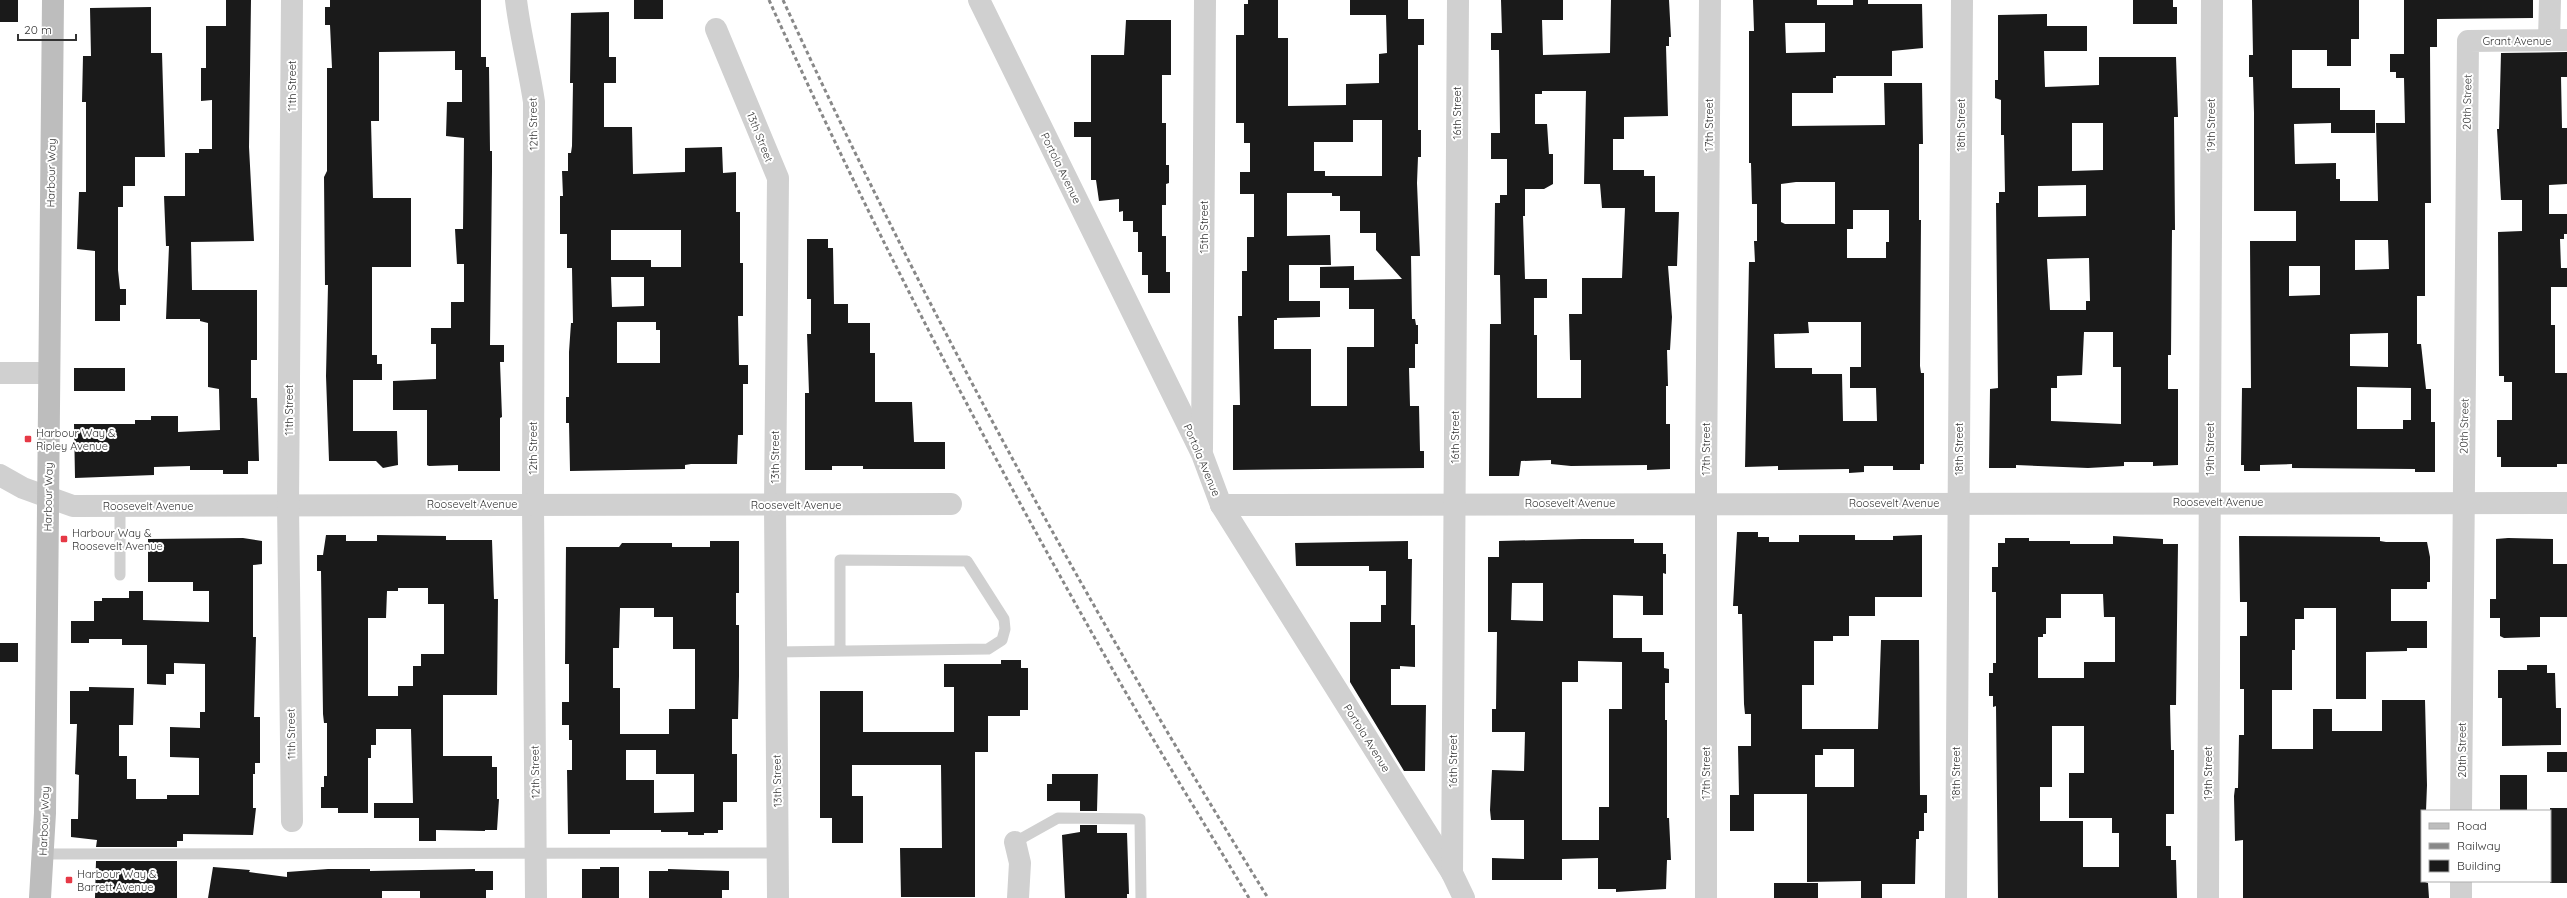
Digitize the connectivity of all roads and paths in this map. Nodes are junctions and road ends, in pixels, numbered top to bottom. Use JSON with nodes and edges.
{"nodes":[{"id":1,"x":53,"y":0,"type":"edge"},
{"id":2,"x":292,"y":0,"type":"edge"},
{"id":3,"x":516,"y":0,"type":"edge"},
{"id":4,"x":979,"y":0,"type":"edge"},
{"id":5,"x":1205,"y":0,"type":"edge"},
{"id":6,"x":1458,"y":0,"type":"edge"},
{"id":7,"x":1710,"y":0,"type":"edge"},
{"id":8,"x":1962,"y":0,"type":"edge"},
{"id":9,"x":2212,"y":0,"type":"edge"},
{"id":10,"x":2550,"y":0,"type":"edge"},
{"id":11,"x":716,"y":28,"type":"dead end"},
{"id":12,"x":2558,"y":40,"type":"edge"},
{"id":13,"x":2468,"y":41,"type":"joint"},
{"id":14,"x":0,"y":373,"type":"edge"},
{"id":15,"x":49,"y":373,"type":"junction"},
{"id":16,"x":1202,"y":454,"type":"junction"},
{"id":17,"x":0,"y":475,"type":"edge"},
{"id":18,"x":48,"y":498,"type":"junction"},
{"id":19,"x":1706,"y":502,"type":"junction"},
{"id":20,"x":2210,"y":502,"type":"junction"},
{"id":21,"x":1958,"y":503,"type":"junction"},
{"id":22,"x":2463,"y":503,"type":"junction"},
{"id":23,"x":2567,"y":503,"type":"edge"},
{"id":24,"x":533,"y":504,"type":"junction"},
{"id":25,"x":951,"y":504,"type":"dead end"},
{"id":26,"x":1455,"y":504,"type":"junction"},
{"id":27,"x":288,"y":505,"type":"junction"},
{"id":28,"x":775,"y":505,"type":"junction"},
{"id":29,"x":1221,"y":505,"type":"junction"},
{"id":30,"x":120,"y":506,"type":"junction"},
{"id":31,"x":120,"y":575,"type":"dead end"},
{"id":32,"x":840,"y":651,"type":"junction"},
{"id":33,"x":776,"y":652,"type":"junction"},
{"id":34,"x":2461,"y":810,"type":"edge"},
{"id":35,"x":292,"y":821,"type":"dead end"},
{"id":36,"x":1015,"y":842,"type":"joint"},
{"id":37,"x":778,"y":853,"type":"junction"},
{"id":38,"x":43,"y":854,"type":"junction"},
{"id":39,"x":536,"y":854,"type":"junction"},
{"id":40,"x":1452,"y":873,"type":"junction"},
{"id":41,"x":2461,"y":882,"type":"edge"},
{"id":42,"x":40,"y":898,"type":"edge"},
{"id":43,"x":536,"y":898,"type":"edge"},
{"id":44,"x":778,"y":898,"type":"edge"},
{"id":45,"x":1018,"y":898,"type":"edge"},
{"id":46,"x":1141,"y":898,"type":"edge"},
{"id":47,"x":1464,"y":898,"type":"edge"},
{"id":48,"x":1706,"y":898,"type":"edge"},
{"id":49,"x":1956,"y":898,"type":"edge"},
{"id":50,"x":2208,"y":898,"type":"edge"},
{"id":51,"x":2461,"y":898,"type":"edge"}],
"edges":[{"from":1,"to":15,"type":"main road","name":"Harbour Way"},
{"from":2,"to":27,"type":"street","name":"11th Street"},
{"from":3,"to":24,"type":"street","name":"12th Street"},
{"from":4,"to":16,"type":"street","name":"Portola Avenue"},
{"from":5,"to":16,"type":"street","name":"15th Street"},
{"from":6,"to":26,"type":"street","name":"16th Street"},
{"from":7,"to":19,"type":"street","name":"17th Street"},
{"from":8,"to":21,"type":"street","name":"18th Street"},
{"from":9,"to":20,"type":"street","name":"19th Street"},
{"from":10,"to":12,"type":"street"},
{"from":11,"to":28,"type":"street","name":"13th Street"},
{"from":12,"to":13,"type":"street","name":"Grant Avenue"},
{"from":13,"to":22,"type":"street","name":"20th Street"},
{"from":14,"to":15,"type":"street"},
{"from":15,"to":18,"type":"main road","name":"Harbour Way"},
{"from":16,"to":29,"type":"street","name":"Portola Avenue"},
{"from":17,"to":18,"type":"street","name":"Roosevelt Avenue"},
{"from":18,"to":30,"type":"street","name":"Roosevelt Avenue"},
{"from":18,"to":38,"type":"main road","name":"Harbour Way"},
{"from":19,"to":21,"type":"street","name":"Roosevelt Avenue"},
{"from":19,"to":26,"type":"street","name":"Roosevelt Avenue"},
{"from":19,"to":48,"type":"street","name":"17th Street"},
{"from":20,"to":21,"type":"street","name":"Roosevelt Avenue"},
{"from":20,"to":22,"type":"street","name":"Roosevelt Avenue"},
{"from":20,"to":50,"type":"street","name":"19th Street"},
{"from":21,"to":49,"type":"street","name":"18th Street"},
{"from":22,"to":23,"type":"street","name":"Roosevelt Avenue"},
{"from":22,"to":34,"type":"street","name":"20th Street"},
{"from":24,"to":27,"type":"street","name":"Roosevelt Avenue"},
{"from":24,"to":28,"type":"street","name":"Roosevelt Avenue"},
{"from":24,"to":39,"type":"street","name":"12th Street"},
{"from":25,"to":28,"type":"street","name":"Roosevelt Avenue"},
{"from":26,"to":29,"type":"street","name":"Roosevelt Avenue"},
{"from":26,"to":40,"type":"street","name":"16th Street"},
{"from":27,"to":30,"type":"street","name":"Roosevelt Avenue"},
{"from":27,"to":35,"type":"street","name":"11th Street"},
{"from":28,"to":33,"type":"street","name":"13th Street"},
{"from":29,"to":40,"type":"street","name":"Portola Avenue"},
{"from":30,"to":31,"type":"lane"},
{"from":32,"to":32,"type":"lane"},
{"from":32,"to":33,"type":"lane"},
{"from":33,"to":37,"type":"street","name":"13th Street"},
{"from":36,"to":45,"type":"street"},
{"from":36,"to":46,"type":"lane"},
{"from":37,"to":39,"type":"lane"},
{"from":37,"to":44,"type":"street","name":"13th Street"},
{"from":38,"to":39,"type":"lane"},
{"from":38,"to":42,"type":"main road","name":"Harbour Way"},
{"from":39,"to":43,"type":"street","name":"12th Street"},
{"from":40,"to":47,"type":"street","name":"Portola Avenue"},
{"from":41,"to":51,"type":"street"}]}
